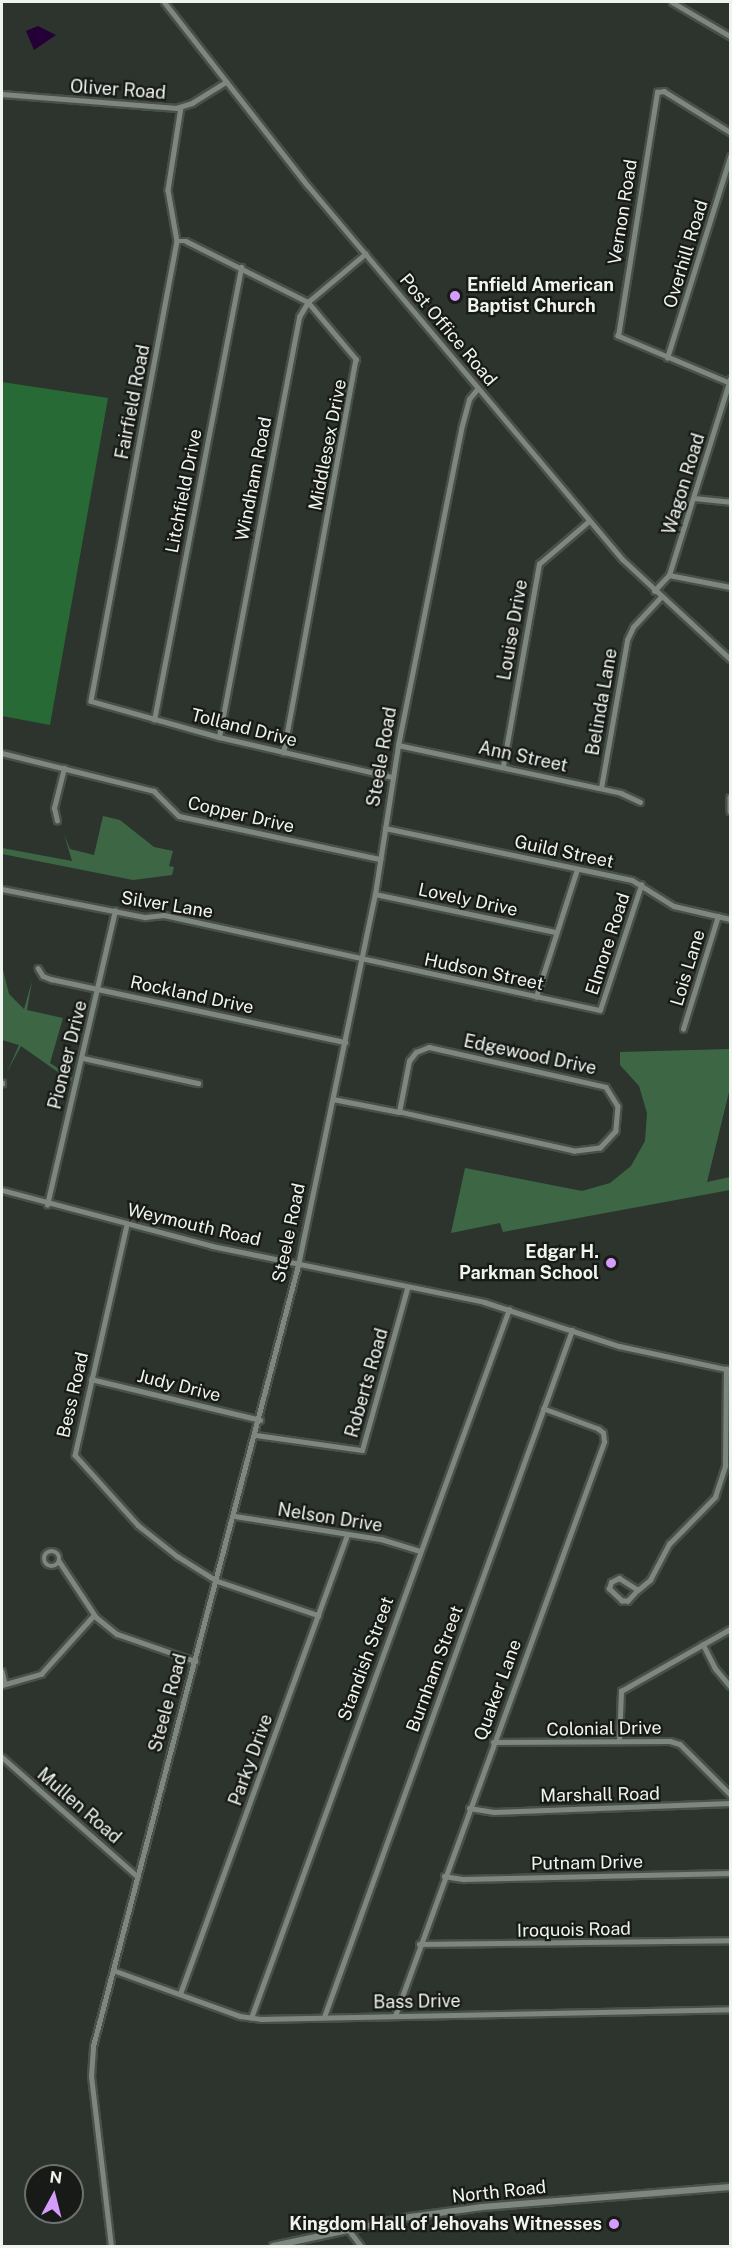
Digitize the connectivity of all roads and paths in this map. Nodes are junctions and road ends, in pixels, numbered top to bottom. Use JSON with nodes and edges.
{"nodes":[{"id":1,"x":164,"y":2,"type":"edge"},
{"id":2,"x":672,"y":2,"type":"edge"},
{"id":3,"x":730,"y":36,"type":"edge"},
{"id":4,"x":225,"y":82,"type":"junction"},
{"id":5,"x":2,"y":94,"type":"edge"},
{"id":6,"x":182,"y":108,"type":"junction"},
{"id":7,"x":730,"y":132,"type":"edge"},
{"id":8,"x":730,"y":157,"type":"edge"},
{"id":9,"x":177,"y":241,"type":"junction"},
{"id":10,"x":365,"y":254,"type":"junction"},
{"id":11,"x":241,"y":267,"type":"junction"},
{"id":12,"x":308,"y":302,"type":"junction"},
{"id":13,"x":667,"y":358,"type":"junction"},
{"id":14,"x":730,"y":381,"type":"edge"},
{"id":15,"x":478,"y":388,"type":"junction"},
{"id":16,"x":694,"y":498,"type":"junction"},
{"id":17,"x":730,"y":502,"type":"edge"},
{"id":18,"x":589,"y":521,"type":"junction"},
{"id":19,"x":669,"y":575,"type":"junction"},
{"id":20,"x":730,"y":587,"type":"edge"},
{"id":21,"x":654,"y":591,"type":"junction"},
{"id":22,"x":661,"y":597,"type":"junction"},
{"id":23,"x":730,"y":659,"type":"edge"},
{"id":24,"x":91,"y":701,"type":"joint"},
{"id":25,"x":154,"y":720,"type":"junction"},
{"id":26,"x":219,"y":736,"type":"junction"},
{"id":27,"x":398,"y":745,"type":"junction"},
{"id":28,"x":284,"y":752,"type":"junction"},
{"id":29,"x":2,"y":753,"type":"edge"},
{"id":30,"x":502,"y":766,"type":"junction"},
{"id":31,"x":64,"y":768,"type":"junction"},
{"id":32,"x":392,"y":777,"type":"junction"},
{"id":33,"x":601,"y":788,"type":"junction"},
{"id":34,"x":730,"y":797,"type":"edge"},
{"id":35,"x":640,"y":802,"type":"dead end"},
{"id":36,"x":730,"y":811,"type":"edge"},
{"id":37,"x":57,"y":821,"type":"dead end"},
{"id":38,"x":385,"y":828,"type":"junction"},
{"id":39,"x":380,"y":860,"type":"junction"},
{"id":40,"x":577,"y":868,"type":"junction"},
{"id":41,"x":641,"y":885,"type":"junction"},
{"id":42,"x":2,"y":889,"type":"edge"},
{"id":43,"x":375,"y":894,"type":"junction"},
{"id":44,"x":115,"y":911,"type":"junction"},
{"id":45,"x":718,"y":916,"type":"junction"},
{"id":46,"x":730,"y":919,"type":"edge"},
{"id":47,"x":555,"y":932,"type":"junction"},
{"id":48,"x":362,"y":960,"type":"junction"},
{"id":49,"x":38,"y":968,"type":"dead end"},
{"id":50,"x":99,"y":989,"type":"junction"},
{"id":51,"x":536,"y":997,"type":"junction"},
{"id":52,"x":600,"y":1010,"type":"joint"},
{"id":53,"x":683,"y":1029,"type":"dead end"},
{"id":54,"x":345,"y":1042,"type":"junction"},
{"id":55,"x":83,"y":1058,"type":"junction"},
{"id":56,"x":198,"y":1083,"type":"dead end"},
{"id":57,"x":333,"y":1099,"type":"junction"},
{"id":58,"x":399,"y":1112,"type":"junction"},
{"id":59,"x":2,"y":1190,"type":"edge"},
{"id":60,"x":47,"y":1205,"type":"junction"},
{"id":61,"x":127,"y":1225,"type":"junction"},
{"id":62,"x":298,"y":1266,"type":"junction"},
{"id":63,"x":407,"y":1289,"type":"junction"},
{"id":64,"x":509,"y":1309,"type":"junction"},
{"id":65,"x":572,"y":1330,"type":"junction"},
{"id":66,"x":728,"y":1369,"type":"edge"},
{"id":67,"x":91,"y":1378,"type":"junction"},
{"id":68,"x":544,"y":1409,"type":"junction"},
{"id":69,"x":260,"y":1420,"type":"junction"},
{"id":70,"x":256,"y":1435,"type":"junction"},
{"id":71,"x":235,"y":1516,"type":"junction"},
{"id":72,"x":347,"y":1535,"type":"junction"},
{"id":73,"x":420,"y":1551,"type":"junction"},
{"id":74,"x":59,"y":1561,"type":"dead end"},
{"id":75,"x":217,"y":1581,"type":"junction"},
{"id":76,"x":638,"y":1590,"type":"junction"},
{"id":77,"x":94,"y":1615,"type":"junction"},
{"id":78,"x":318,"y":1616,"type":"junction"},
{"id":79,"x":730,"y":1629,"type":"edge"},
{"id":80,"x":703,"y":1644,"type":"junction"},
{"id":81,"x":195,"y":1661,"type":"junction"},
{"id":82,"x":2,"y":1671,"type":"edge"},
{"id":83,"x":3,"y":1684,"type":"edge"},
{"id":84,"x":730,"y":1686,"type":"edge"},
{"id":85,"x":493,"y":1742,"type":"junction"},
{"id":86,"x":619,"y":1742,"type":"junction"},
{"id":87,"x":2,"y":1756,"type":"edge"},
{"id":88,"x":730,"y":1794,"type":"edge"},
{"id":89,"x":730,"y":1803,"type":"edge"},
{"id":90,"x":469,"y":1808,"type":"junction"},
{"id":91,"x":730,"y":1873,"type":"edge"},
{"id":92,"x":444,"y":1876,"type":"junction"},
{"id":93,"x":138,"y":1877,"type":"junction"},
{"id":94,"x":730,"y":1940,"type":"edge"},
{"id":95,"x":419,"y":1944,"type":"junction"},
{"id":96,"x":113,"y":1970,"type":"junction"},
{"id":97,"x":180,"y":1994,"type":"junction"},
{"id":98,"x":730,"y":2009,"type":"edge"},
{"id":99,"x":395,"y":2016,"type":"junction"},
{"id":100,"x":324,"y":2017,"type":"junction"},
{"id":101,"x":251,"y":2018,"type":"junction"},
{"id":102,"x":730,"y":2187,"type":"edge"},
{"id":103,"x":349,"y":2230,"type":"junction"},
{"id":104,"x":111,"y":2247,"type":"edge"},
{"id":105,"x":273,"y":2247,"type":"edge"},
{"id":106,"x":361,"y":2247,"type":"edge"}],
"edges":[{"from":1,"to":4,"type":"street","name":"Post Office Road"},
{"from":2,"to":3,"type":"street"},
{"from":4,"to":6,"type":"street","name":"Oliver Road"},
{"from":4,"to":10,"type":"street","name":"Post Office Road"},
{"from":5,"to":6,"type":"street","name":"Oliver Road"},
{"from":6,"to":9,"type":"street","name":"Fairfield Road"},
{"from":7,"to":13,"type":"street","name":"Vernon Road"},
{"from":8,"to":13,"type":"street","name":"Overhill Road"},
{"from":9,"to":11,"type":"street","name":"Middlesex Drive"},
{"from":9,"to":24,"type":"street","name":"Fairfield Road"},
{"from":10,"to":12,"type":"street","name":"Windham Road"},
{"from":10,"to":15,"type":"street","name":"Post Office Road"},
{"from":11,"to":12,"type":"street","name":"Middlesex Drive"},
{"from":11,"to":25,"type":"street","name":"Litchfield Drive"},
{"from":12,"to":26,"type":"street","name":"Windham Road"},
{"from":12,"to":28,"type":"street","name":"Middlesex Drive"},
{"from":13,"to":14,"type":"street","name":"Vernon Road"},
{"from":14,"to":16,"type":"street","name":"Wagon Road"},
{"from":15,"to":18,"type":"street","name":"Post Office Road"},
{"from":15,"to":27,"type":"street","name":"Steele Road"},
{"from":16,"to":17,"type":"street"},
{"from":16,"to":19,"type":"street","name":"Wagon Road"},
{"from":18,"to":21,"type":"street","name":"Post Office Road"},
{"from":18,"to":30,"type":"street","name":"Louise Drive"},
{"from":19,"to":20,"type":"street"},
{"from":19,"to":21,"type":"street","name":"Wagon Road"},
{"from":21,"to":22,"type":"street","name":"Post Office Road"},
{"from":22,"to":23,"type":"street","name":"Post Office Road"},
{"from":22,"to":33,"type":"street","name":"Belinda Lane"},
{"from":24,"to":25,"type":"street","name":"Tolland Drive"},
{"from":25,"to":26,"type":"street","name":"Tolland Drive"},
{"from":26,"to":28,"type":"street","name":"Tolland Drive"},
{"from":27,"to":30,"type":"street","name":"Ann Street"},
{"from":27,"to":32,"type":"street","name":"Steele Road"},
{"from":28,"to":32,"type":"street","name":"Tolland Drive"},
{"from":29,"to":31,"type":"street","name":"Copper Drive"},
{"from":30,"to":33,"type":"street","name":"Ann Street"},
{"from":31,"to":37,"type":"street"},
{"from":31,"to":39,"type":"street","name":"Copper Drive"},
{"from":32,"to":38,"type":"street","name":"Steele Road"},
{"from":33,"to":35,"type":"street","name":"Ann Street"},
{"from":34,"to":36,"type":"street"},
{"from":38,"to":39,"type":"street","name":"Steele Road"},
{"from":38,"to":40,"type":"street","name":"Guild Street"},
{"from":39,"to":43,"type":"street","name":"Steele Road"},
{"from":40,"to":41,"type":"street","name":"Guild Street"},
{"from":40,"to":47,"type":"street"},
{"from":41,"to":45,"type":"street","name":"Guild Street"},
{"from":41,"to":52,"type":"street","name":"Elmore Road"},
{"from":42,"to":44,"type":"street","name":"Silver Lane"},
{"from":43,"to":47,"type":"street","name":"Lovely Drive"},
{"from":43,"to":48,"type":"street","name":"Steele Road"},
{"from":44,"to":48,"type":"street","name":"Silver Lane"},
{"from":44,"to":50,"type":"street","name":"Pioneer Drive"},
{"from":45,"to":46,"type":"street","name":"Guild Street"},
{"from":45,"to":53,"type":"street","name":"Lois Lane"},
{"from":47,"to":51,"type":"street"},
{"from":48,"to":51,"type":"street","name":"Hudson Street"},
{"from":48,"to":54,"type":"street","name":"Steele Road"},
{"from":49,"to":50,"type":"street","name":"Rockland Drive"},
{"from":50,"to":54,"type":"street","name":"Rockland Drive"},
{"from":50,"to":55,"type":"street","name":"Pioneer Drive"},
{"from":51,"to":52,"type":"street","name":"Hudson Street"},
{"from":54,"to":57,"type":"street","name":"Steele Road"},
{"from":55,"to":56,"type":"street"},
{"from":55,"to":60,"type":"street","name":"Pioneer Drive"},
{"from":57,"to":58,"type":"street","name":"Edgewood Drive"},
{"from":57,"to":62,"type":"street","name":"Steele Road"},
{"from":58,"to":58,"type":"street","name":"Edgewood Drive"},
{"from":59,"to":60,"type":"street","name":"Weymouth Road"},
{"from":60,"to":61,"type":"street","name":"Weymouth Road"},
{"from":61,"to":62,"type":"street","name":"Weymouth Road"},
{"from":61,"to":67,"type":"street","name":"Bess Road"},
{"from":62,"to":63,"type":"street","name":"Weymouth Road"},
{"from":62,"to":69,"type":"street","name":"Steele Road"},
{"from":63,"to":64,"type":"street","name":"Weymouth Road"},
{"from":63,"to":70,"type":"street","name":"Roberts Road"},
{"from":64,"to":65,"type":"street","name":"Weymouth Road"},
{"from":64,"to":73,"type":"street","name":"Standish Street"},
{"from":65,"to":66,"type":"street","name":"Weymouth Road"},
{"from":65,"to":68,"type":"street","name":"Burnham Street"},
{"from":66,"to":76,"type":"street"},
{"from":67,"to":69,"type":"street","name":"Judy Drive"},
{"from":67,"to":75,"type":"street","name":"Bess Road"},
{"from":68,"to":85,"type":"street","name":"Quaker Lane"},
{"from":68,"to":100,"type":"street","name":"Burnham Street"},
{"from":69,"to":70,"type":"street","name":"Steele Road"},
{"from":70,"to":71,"type":"street","name":"Steele Road"},
{"from":71,"to":72,"type":"street","name":"Nelson Drive"},
{"from":71,"to":75,"type":"street","name":"Steele Road"},
{"from":72,"to":73,"type":"street","name":"Nelson Drive"},
{"from":72,"to":78,"type":"street","name":"Parky Drive"},
{"from":73,"to":101,"type":"street","name":"Standish Street"},
{"from":74,"to":77,"type":"street"},
{"from":75,"to":78,"type":"street"},
{"from":75,"to":81,"type":"street","name":"Steele Road"},
{"from":76,"to":76,"type":"street"},
{"from":77,"to":81,"type":"street"},
{"from":77,"to":83,"type":"street"},
{"from":78,"to":97,"type":"street","name":"Parky Drive"},
{"from":79,"to":80,"type":"street"},
{"from":80,"to":84,"type":"street"},
{"from":80,"to":86,"type":"street"},
{"from":81,"to":93,"type":"street","name":"Steele Road"},
{"from":82,"to":83,"type":"street"},
{"from":85,"to":86,"type":"street","name":"Colonial Drive"},
{"from":85,"to":90,"type":"street","name":"Quaker Lane"},
{"from":86,"to":88,"type":"street","name":"Colonial Drive"},
{"from":87,"to":93,"type":"street","name":"Mullen Road"},
{"from":89,"to":90,"type":"street","name":"Marshall Road"},
{"from":90,"to":92,"type":"street","name":"Quaker Lane"},
{"from":91,"to":92,"type":"street","name":"Putnam Drive"},
{"from":92,"to":95,"type":"street","name":"Quaker Lane"},
{"from":93,"to":96,"type":"street","name":"Steele Road"},
{"from":94,"to":95,"type":"street","name":"Iroquois Road"},
{"from":95,"to":99,"type":"street","name":"Quaker Lane"},
{"from":96,"to":97,"type":"street","name":"Bass Drive"},
{"from":96,"to":104,"type":"street","name":"Steele Road"},
{"from":97,"to":101,"type":"street","name":"Bass Drive"},
{"from":98,"to":99,"type":"street","name":"Bass Drive"},
{"from":99,"to":100,"type":"street","name":"Bass Drive"},
{"from":100,"to":101,"type":"street","name":"Bass Drive"},
{"from":102,"to":103,"type":"main road","name":"North Road"},
{"from":103,"to":105,"type":"main road","name":"North Road"},
{"from":103,"to":106,"type":"street"}]}
